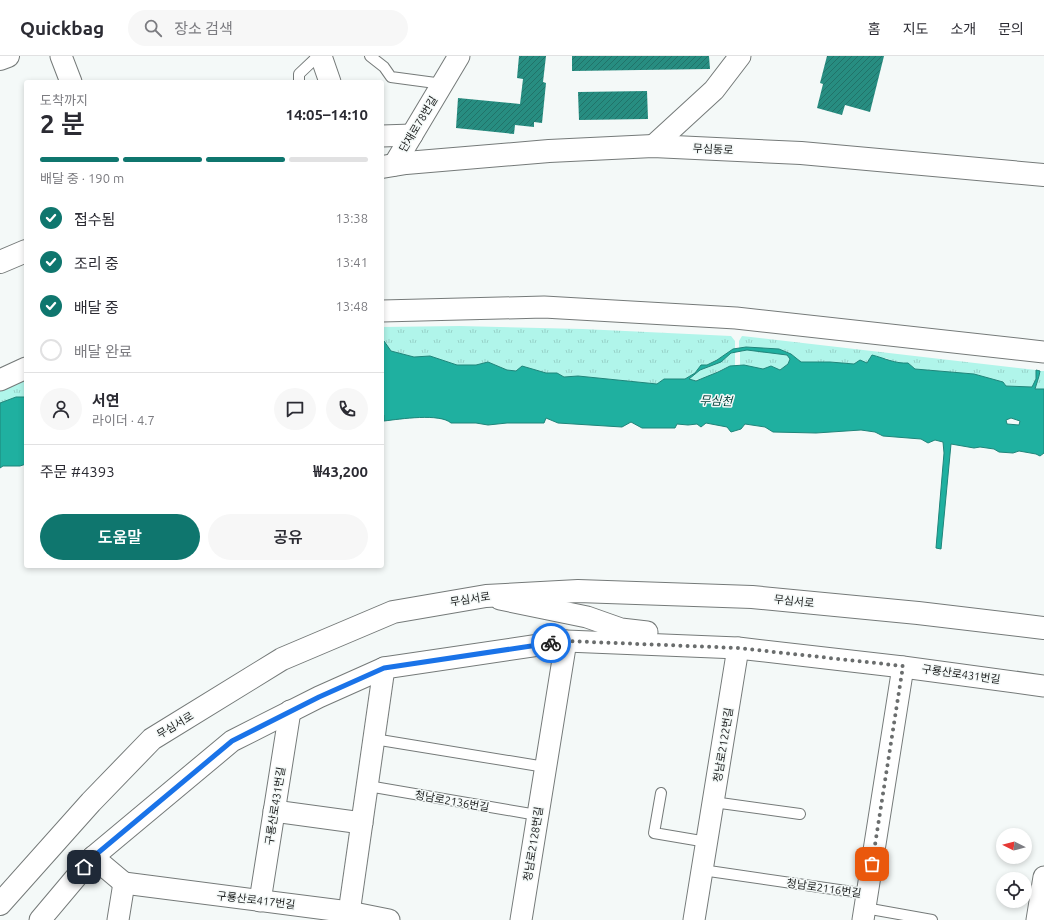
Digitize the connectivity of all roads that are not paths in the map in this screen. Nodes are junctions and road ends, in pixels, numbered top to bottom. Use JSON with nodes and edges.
{"nodes":[{"id":1,"x":8,"y":56,"type":"edge"},
{"id":2,"x":61,"y":56,"type":"edge"},
{"id":3,"x":318,"y":56,"type":"edge"},
{"id":4,"x":321,"y":56,"type":"edge"},
{"id":5,"x":370,"y":56,"type":"edge"},
{"id":6,"x":459,"y":56,"type":"edge"},
{"id":7,"x":740,"y":56,"type":"edge"},
{"id":8,"x":0,"y":59,"type":"edge"},
{"id":9,"x":70,"y":80,"type":"edge"},
{"id":10,"x":298,"y":80,"type":"edge"},
{"id":11,"x":329,"y":80,"type":"edge"},
{"id":12,"x":443,"y":84,"type":"junction"},
{"id":13,"x":412,"y":135,"type":"junction"},
{"id":14,"x":384,"y":136,"type":"edge"},
{"id":15,"x":653,"y":146,"type":"junction"},
{"id":16,"x":388,"y":166,"type":"edge"},
{"id":17,"x":1044,"y":175,"type":"edge"},
{"id":18,"x":24,"y":252,"type":"edge"},
{"id":19,"x":0,"y":262,"type":"edge"},
{"id":20,"x":384,"y":311,"type":"edge"},
{"id":21,"x":1044,"y":352,"type":"edge"},
{"id":22,"x":24,"y":369,"type":"edge"},
{"id":23,"x":0,"y":380,"type":"edge"},
{"id":24,"x":486,"y":596,"type":"junction"},
{"id":25,"x":1044,"y":628,"type":"edge"},
{"id":26,"x":566,"y":641,"type":"junction"},
{"id":27,"x":707,"y":646,"type":"junction"},
{"id":28,"x":738,"y":648,"type":"junction"},
{"id":29,"x":903,"y":666,"type":"junction"},
{"id":30,"x":384,"y":668,"type":"junction"},
{"id":31,"x":1044,"y":686,"type":"edge"},
{"id":32,"x":290,"y":712,"type":"junction"},
{"id":33,"x":374,"y":739,"type":"junction"},
{"id":34,"x":545,"y":767,"type":"junction"},
{"id":35,"x":368,"y":786,"type":"junction"},
{"id":36,"x":661,"y":793,"type":"dead end"},
{"id":37,"x":713,"y":802,"type":"junction"},
{"id":38,"x":274,"y":811,"type":"junction"},
{"id":39,"x":800,"y":814,"type":"dead end"},
{"id":40,"x":537,"y":816,"type":"junction"},
{"id":41,"x":362,"y":823,"type":"junction"},
{"id":42,"x":707,"y":842,"type":"junction"},
{"id":43,"x":93,"y":857,"type":"junction"},
{"id":44,"x":702,"y":870,"type":"junction"},
{"id":45,"x":1044,"y":877,"type":"edge"},
{"id":46,"x":124,"y":883,"type":"junction"},
{"id":47,"x":260,"y":901,"type":"junction"},
{"id":48,"x":0,"y":904,"type":"edge"},
{"id":49,"x":865,"y":908,"type":"edge"},
{"id":50,"x":348,"y":916,"type":"edge"},
{"id":51,"x":40,"y":920,"type":"edge"},
{"id":52,"x":118,"y":920,"type":"edge"},
{"id":53,"x":389,"y":920,"type":"edge"},
{"id":54,"x":520,"y":920,"type":"edge"},
{"id":55,"x":694,"y":920,"type":"edge"},
{"id":56,"x":932,"y":920,"type":"edge"},
{"id":57,"x":1037,"y":920,"type":"edge"}],
"edges":[{"from":1,"to":8,"type":"street"},
{"from":2,"to":9,"type":"street"},
{"from":3,"to":10,"type":"lane"},
{"from":4,"to":11,"type":"street"},
{"from":5,"to":12,"type":"lane","name":"단재로78번길"},
{"from":6,"to":12,"type":"street","name":"단재로78번길"},
{"from":7,"to":15,"type":"street"},
{"from":12,"to":13,"type":"street","name":"단재로78번길"},
{"from":13,"to":14,"type":"street"},
{"from":13,"to":16,"type":"street","name":"단재로78번길"},
{"from":15,"to":16,"type":"street","name":"무심동로"},
{"from":15,"to":17,"type":"street","name":"무심동로"},
{"from":18,"to":19,"type":"street"},
{"from":20,"to":21,"type":"street"},
{"from":22,"to":23,"type":"street"},
{"from":24,"to":25,"type":"street","name":"무심서로"},
{"from":24,"to":27,"type":"street"},
{"from":24,"to":48,"type":"street","name":"무심서로"},
{"from":26,"to":27,"type":"street","name":"구룡산로431번길"},
{"from":26,"to":30,"type":"street","name":"구룡산로431번길"},
{"from":26,"to":34,"type":"street","name":"청남로2128번길"},
{"from":27,"to":28,"type":"street","name":"구룡산로431번길"},
{"from":28,"to":29,"type":"street","name":"구룡산로431번길"},
{"from":28,"to":37,"type":"street","name":"청남로2122번길"},
{"from":29,"to":31,"type":"street","name":"구룡산로431번길"},
{"from":29,"to":49,"type":"street","name":"청남로2116번길"},
{"from":30,"to":32,"type":"street","name":"구룡산로431번길"},
{"from":30,"to":33,"type":"street"},
{"from":32,"to":38,"type":"street","name":"구룡산로431번길"},
{"from":32,"to":43,"type":"street","name":"구룡산로431번길"},
{"from":33,"to":34,"type":"lane"},
{"from":33,"to":35,"type":"street"},
{"from":34,"to":40,"type":"street","name":"청남로2128번길"},
{"from":35,"to":40,"type":"lane","name":"청남로2136번길"},
{"from":35,"to":41,"type":"street"},
{"from":36,"to":42,"type":"lane"},
{"from":37,"to":39,"type":"lane"},
{"from":37,"to":42,"type":"street","name":"청남로2122번길"},
{"from":38,"to":41,"type":"street"},
{"from":38,"to":47,"type":"street","name":"구룡산로431번길"},
{"from":40,"to":54,"type":"street","name":"청남로2128번길"},
{"from":41,"to":50,"type":"street"},
{"from":42,"to":44,"type":"street","name":"청남로2122번길"},
{"from":43,"to":46,"type":"street"},
{"from":43,"to":51,"type":"street","name":"구룡산로431번길"},
{"from":44,"to":49,"type":"lane","name":"청남로2116번길"},
{"from":44,"to":55,"type":"street","name":"청남로2122번길"},
{"from":45,"to":57,"type":"street"},
{"from":46,"to":47,"type":"street","name":"구룡산로417번길"},
{"from":46,"to":52,"type":"street"},
{"from":47,"to":50,"type":"street","name":"구룡산로417번길"},
{"from":49,"to":56,"type":"lane","name":"청남로2116번길"},
{"from":50,"to":53,"type":"street","name":"구룡산로417번길"}]}
